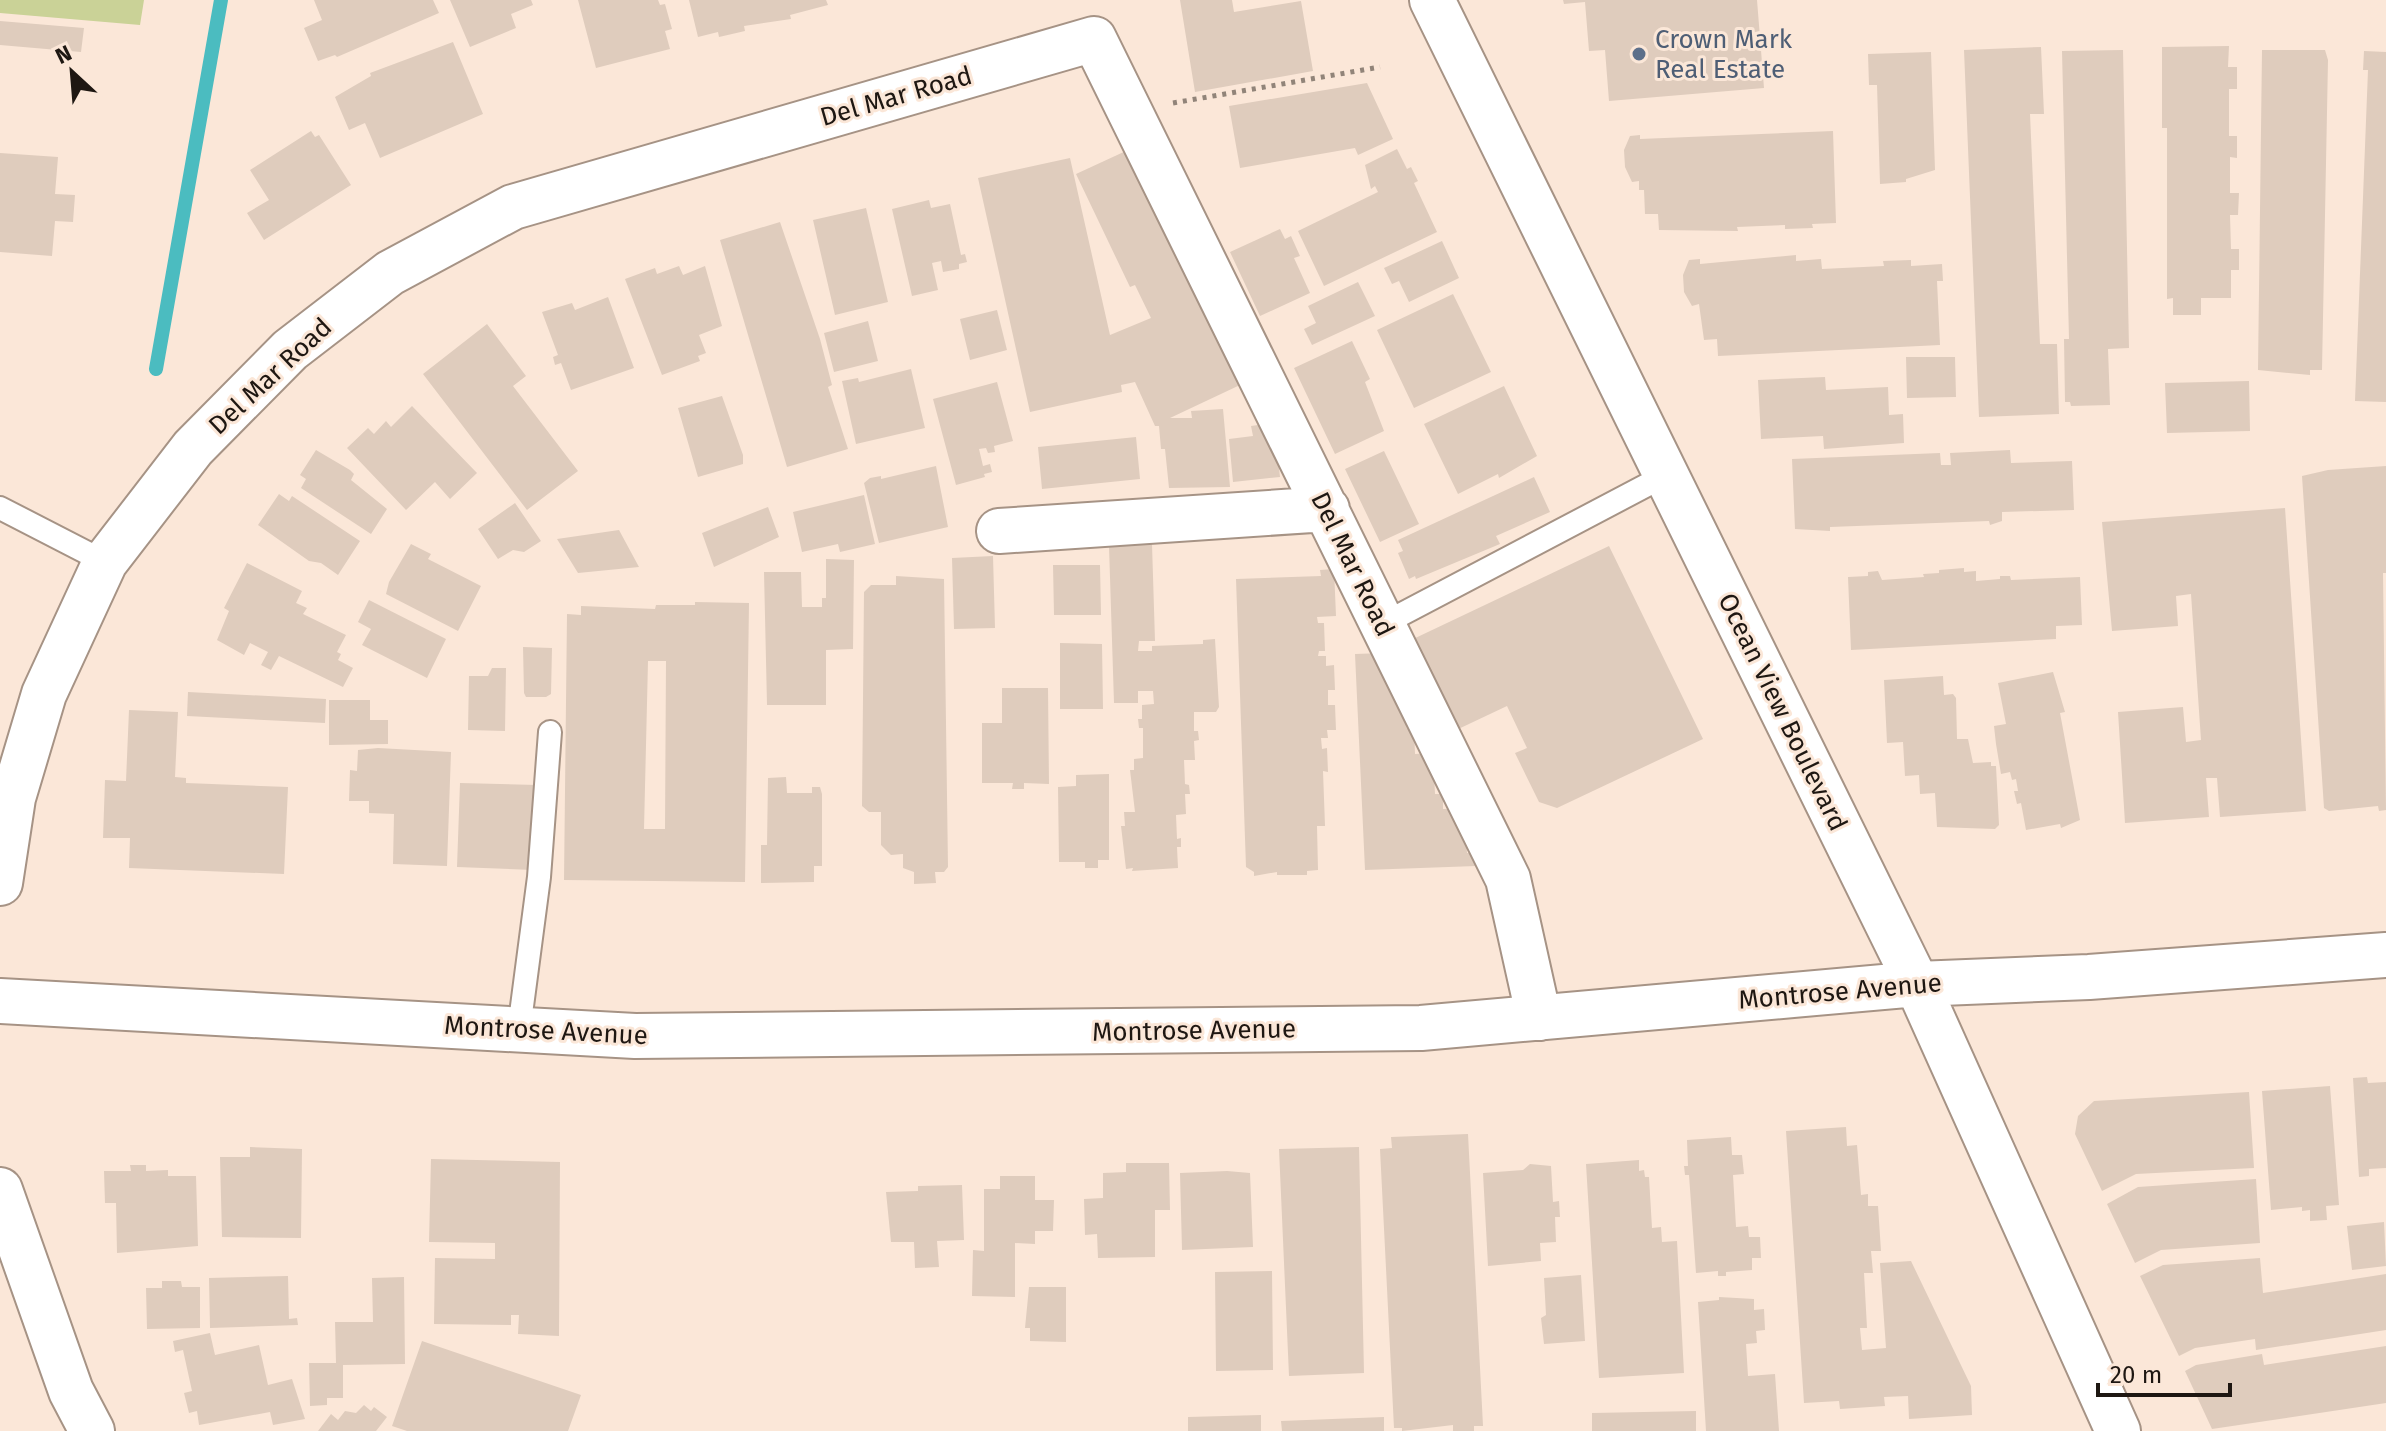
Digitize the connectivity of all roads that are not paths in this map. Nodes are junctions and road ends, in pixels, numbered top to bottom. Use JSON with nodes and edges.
{"nodes":[{"id":1,"x":1432,"y":0,"type":"edge"},
{"id":2,"x":1666,"y":475,"type":"junction"},
{"id":3,"x":0,"y":508,"type":"edge"},
{"id":4,"x":1327,"y":509,"type":"junction"},
{"id":5,"x":999,"y":531,"type":"dead end"},
{"id":6,"x":105,"y":562,"type":"junction"},
{"id":7,"x":1383,"y":624,"type":"junction"},
{"id":8,"x":550,"y":732,"type":"dead end"},
{"id":9,"x":0,"y":883,"type":"edge"},
{"id":10,"x":2386,"y":955,"type":"edge"},
{"id":11,"x":1917,"y":984,"type":"junction"},
{"id":12,"x":0,"y":1001,"type":"edge"},
{"id":13,"x":1539,"y":1018,"type":"junction"},
{"id":14,"x":519,"y":1029,"type":"junction"},
{"id":15,"x":0,"y":1190,"type":"edge"},
{"id":16,"x":92,"y":1431,"type":"edge"},
{"id":17,"x":2118,"y":1431,"type":"edge"}],
"edges":[{"from":1,"to":2,"type":"street","name":"Ocean View Boulevard"},
{"from":2,"to":7,"type":"lane"},
{"from":2,"to":11,"type":"street","name":"Ocean View Boulevard"},
{"from":3,"to":6,"type":"lane"},
{"from":4,"to":5,"type":"street"},
{"from":4,"to":6,"type":"street","name":"Del Mar Road"},
{"from":4,"to":7,"type":"street","name":"Del Mar Road"},
{"from":6,"to":9,"type":"street","name":"Del Mar Road"},
{"from":7,"to":13,"type":"street","name":"Del Mar Road"},
{"from":8,"to":14,"type":"lane"},
{"from":10,"to":11,"type":"street","name":"Montrose Avenue"},
{"from":11,"to":13,"type":"street","name":"Montrose Avenue"},
{"from":11,"to":17,"type":"street","name":"Ocean View Boulevard"},
{"from":12,"to":14,"type":"street","name":"Montrose Avenue"},
{"from":13,"to":14,"type":"street","name":"Montrose Avenue"},
{"from":15,"to":16,"type":"street"}]}
